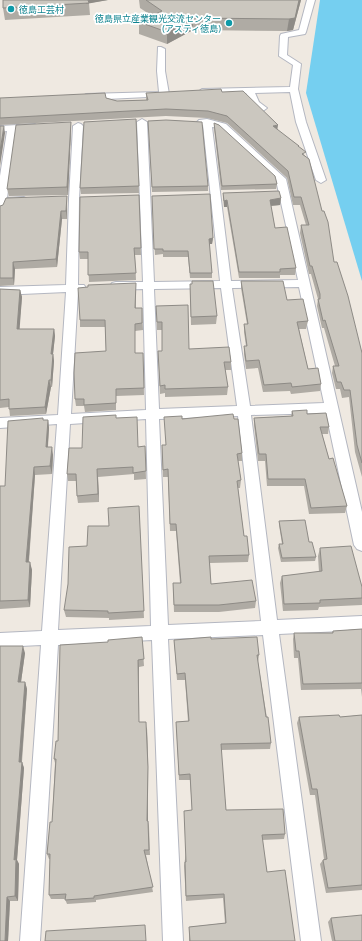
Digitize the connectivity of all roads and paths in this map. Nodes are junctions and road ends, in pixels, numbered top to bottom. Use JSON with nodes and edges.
{"nodes":[{"id":1,"x":311,"y":0,"type":"edge"},
{"id":2,"x":161,"y":49,"type":"dead end"},
{"id":3,"x":294,"y":89,"type":"junction"},
{"id":4,"x":250,"y":91,"type":"junction"},
{"id":5,"x":195,"y":93,"type":"edge"},
{"id":6,"x":78,"y":97,"type":"edge"},
{"id":7,"x":263,"y":108,"type":"edge"},
{"id":8,"x":143,"y":122,"type":"dead end"},
{"id":9,"x":79,"y":126,"type":"dead end"},
{"id":10,"x":42,"y":127,"type":"edge"},
{"id":11,"x":12,"y":128,"type":"junction"},
{"id":12,"x":0,"y":129,"type":"edge"},
{"id":13,"x":321,"y":180,"type":"dead end"},
{"id":14,"x":38,"y":200,"type":"edge"},
{"id":15,"x":0,"y":204,"type":"edge"},
{"id":16,"x":226,"y":283,"type":"junction"},
{"id":17,"x":303,"y":283,"type":"junction"},
{"id":18,"x":149,"y":284,"type":"junction"},
{"id":19,"x":72,"y":288,"type":"junction"},
{"id":20,"x":0,"y":291,"type":"edge"},
{"id":21,"x":330,"y":408,"type":"junction"},
{"id":22,"x":244,"y":410,"type":"junction"},
{"id":23,"x":153,"y":414,"type":"junction"},
{"id":24,"x":64,"y":419,"type":"junction"},
{"id":25,"x":0,"y":423,"type":"edge"},
{"id":26,"x":362,"y":545,"type":"edge"},
{"id":27,"x":362,"y":623,"type":"edge"},
{"id":28,"x":270,"y":627,"type":"junction"},
{"id":29,"x":160,"y":632,"type":"junction"},
{"id":30,"x":49,"y":636,"type":"junction"},
{"id":31,"x":0,"y":640,"type":"edge"},
{"id":32,"x":30,"y":941,"type":"edge"},
{"id":33,"x":173,"y":941,"type":"edge"},
{"id":34,"x":311,"y":941,"type":"edge"}],
"edges":[{"from":1,"to":3,"type":"street"},
{"from":2,"to":6,"type":"street"},
{"from":3,"to":4,"type":"street"},
{"from":3,"to":13,"type":"street"},
{"from":4,"to":5,"type":"street"},
{"from":4,"to":7,"type":"street"},
{"from":8,"to":18,"type":"street"},
{"from":9,"to":19,"type":"street"},
{"from":10,"to":11,"type":"street"},
{"from":11,"to":12,"type":"street"},
{"from":11,"to":15,"type":"street"},
{"from":14,"to":15,"type":"street"},
{"from":16,"to":17,"type":"street"},
{"from":16,"to":17,"type":"street"},
{"from":16,"to":18,"type":"street"},
{"from":16,"to":22,"type":"street"},
{"from":17,"to":21,"type":"street"},
{"from":18,"to":19,"type":"street"},
{"from":18,"to":23,"type":"street"},
{"from":19,"to":20,"type":"street"},
{"from":19,"to":24,"type":"street"},
{"from":21,"to":22,"type":"street"},
{"from":21,"to":26,"type":"street"},
{"from":22,"to":23,"type":"street"},
{"from":22,"to":28,"type":"street"},
{"from":23,"to":24,"type":"street"},
{"from":23,"to":29,"type":"street"},
{"from":24,"to":25,"type":"street"},
{"from":24,"to":30,"type":"street"},
{"from":27,"to":28,"type":"street"},
{"from":28,"to":29,"type":"street"},
{"from":28,"to":34,"type":"street"},
{"from":29,"to":30,"type":"street"},
{"from":29,"to":33,"type":"street"},
{"from":30,"to":31,"type":"street"},
{"from":30,"to":32,"type":"street"}]}
